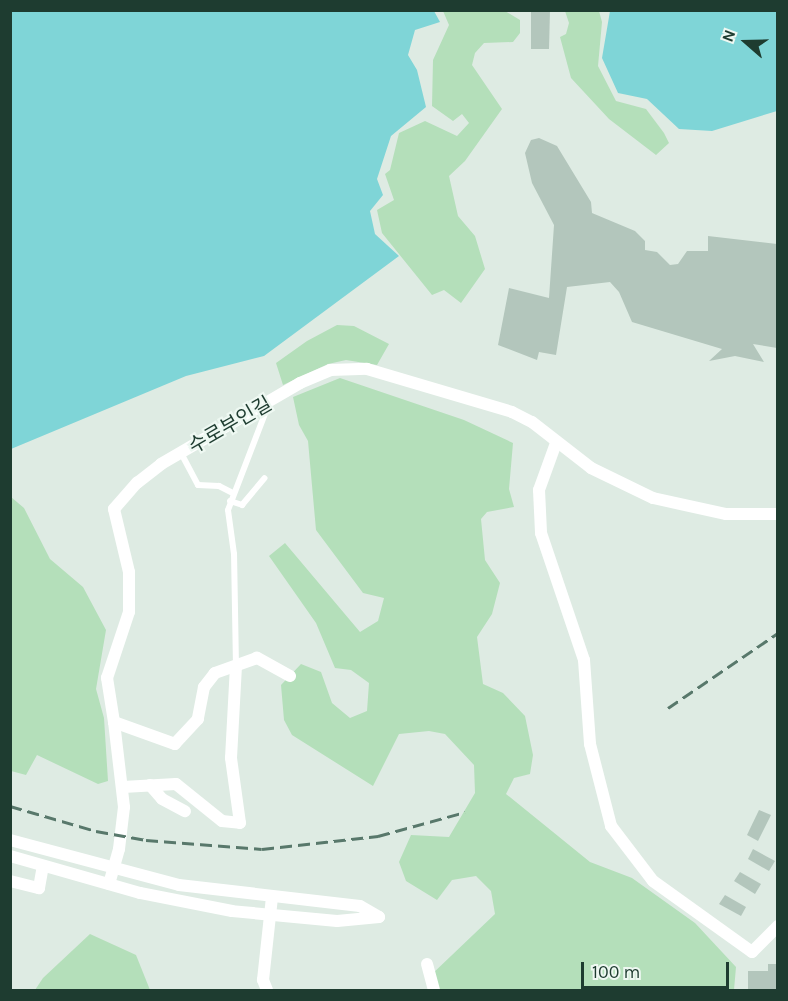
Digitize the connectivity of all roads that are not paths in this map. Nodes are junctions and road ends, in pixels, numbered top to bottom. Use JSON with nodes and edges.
{"nodes":[{"id":1,"x":269,"y":403,"type":"junction"},
{"id":2,"x":556,"y":443,"type":"junction"},
{"id":3,"x":181,"y":453,"type":"junction"},
{"id":4,"x":265,"y":478,"type":"dead end"},
{"id":5,"x":233,"y":493,"type":"junction"},
{"id":6,"x":230,"y":501,"type":"junction"},
{"id":7,"x":777,"y":514,"type":"edge"},
{"id":8,"x":236,"y":666,"type":"junction"},
{"id":9,"x":290,"y":676,"type":"dead end"},
{"id":10,"x":114,"y":722,"type":"junction"},
{"id":11,"x":150,"y":785,"type":"junction"},
{"id":12,"x":123,"y":787,"type":"junction"},
{"id":13,"x":185,"y":811,"type":"dead end"},
{"id":14,"x":10,"y":840,"type":"edge"},
{"id":15,"x":10,"y":856,"type":"edge"},
{"id":16,"x":44,"y":866,"type":"junction"},
{"id":17,"x":114,"y":868,"type":"junction"},
{"id":18,"x":10,"y":881,"type":"edge"},
{"id":19,"x":109,"y":884,"type":"junction"},
{"id":20,"x":272,"y":897,"type":"junction"},
{"id":21,"x":269,"y":916,"type":"junction"},
{"id":22,"x":777,"y":926,"type":"edge"},
{"id":23,"x":427,"y":964,"type":"dead end"},
{"id":24,"x":267,"y":990,"type":"edge"},
{"id":25,"x":434,"y":990,"type":"edge"}],
"edges":[{"from":1,"to":2,"type":"street","name":"수로부인길"},
{"from":1,"to":3,"type":"street","name":"수로부인길"},
{"from":1,"to":5,"type":"lane"},
{"from":2,"to":7,"type":"street","name":"수로부인길"},
{"from":2,"to":22,"type":"street"},
{"from":3,"to":5,"type":"lane"},
{"from":3,"to":10,"type":"street","name":"수로부인길"},
{"from":4,"to":6,"type":"lane"},
{"from":5,"to":6,"type":"lane"},
{"from":6,"to":8,"type":"lane"},
{"from":8,"to":9,"type":"street"},
{"from":8,"to":10,"type":"street"},
{"from":8,"to":11,"type":"street"},
{"from":10,"to":12,"type":"street"},
{"from":11,"to":12,"type":"street"},
{"from":11,"to":13,"type":"street"},
{"from":12,"to":17,"type":"street"},
{"from":14,"to":17,"type":"street"},
{"from":15,"to":16,"type":"street"},
{"from":16,"to":18,"type":"street"},
{"from":16,"to":19,"type":"street"},
{"from":17,"to":19,"type":"street"},
{"from":17,"to":20,"type":"street"},
{"from":19,"to":21,"type":"street"},
{"from":20,"to":21,"type":"street"},
{"from":20,"to":21,"type":"street"},
{"from":21,"to":24,"type":"street"},
{"from":23,"to":25,"type":"street"}]}
